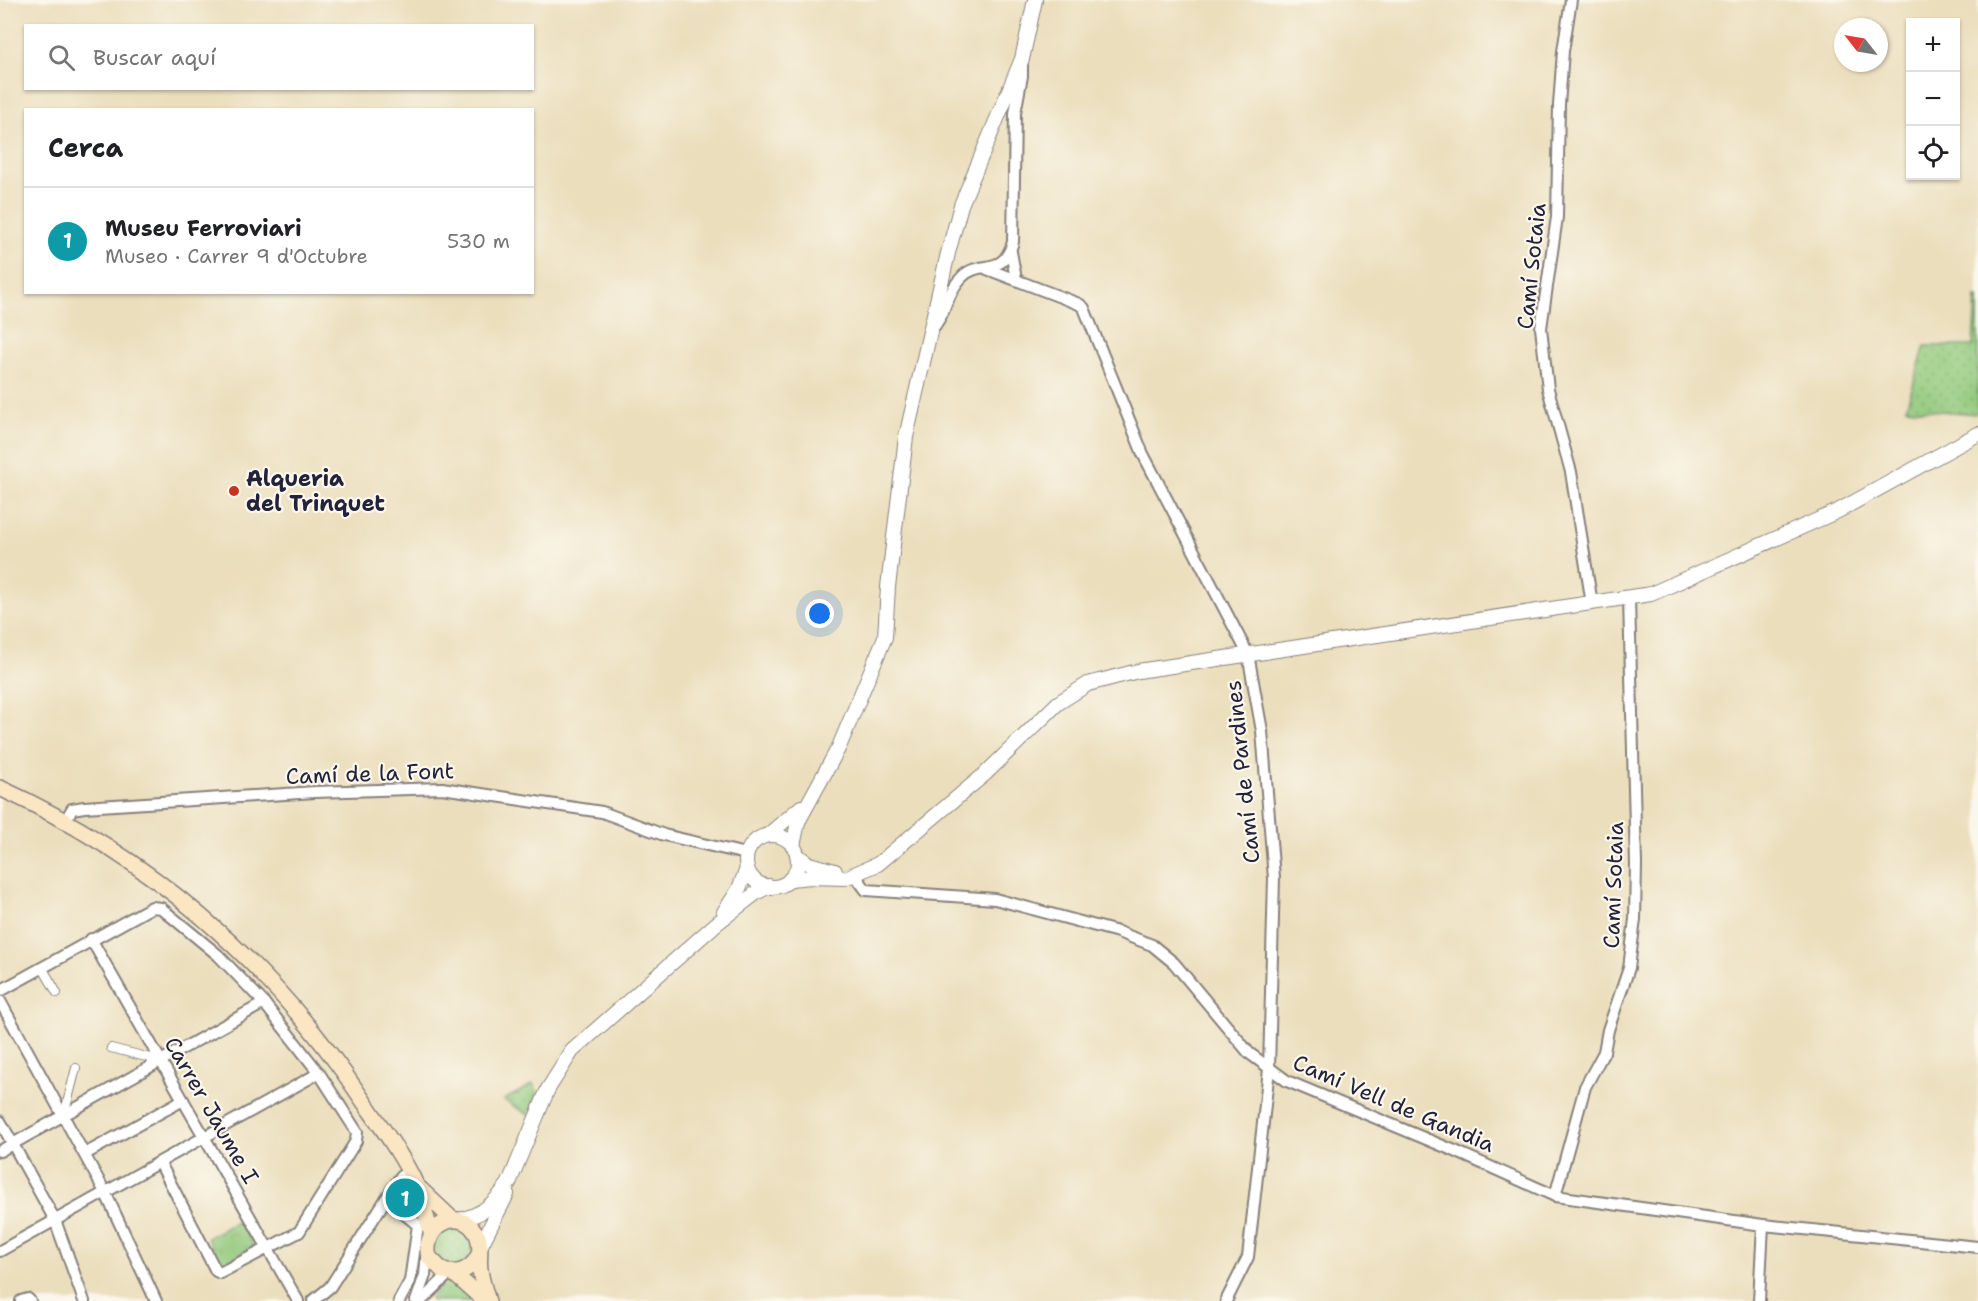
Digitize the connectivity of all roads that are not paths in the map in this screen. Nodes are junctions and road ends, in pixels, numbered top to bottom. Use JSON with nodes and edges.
{"nodes":[{"id":1,"x":1035,"y":0,"type":"edge"},
{"id":2,"x":1571,"y":0,"type":"edge"},
{"id":3,"x":1022,"y":59,"type":"junction"},
{"id":4,"x":1011,"y":252,"type":"junction"},
{"id":5,"x":987,"y":269,"type":"junction"},
{"id":6,"x":1016,"y":279,"type":"junction"},
{"id":7,"x":931,"y":330,"type":"junction"},
{"id":8,"x":1978,"y":434,"type":"edge"},
{"id":9,"x":1629,"y":598,"type":"junction"},
{"id":10,"x":1592,"y":604,"type":"junction"},
{"id":11,"x":1248,"y":654,"type":"junction"},
{"id":12,"x":0,"y":788,"type":"edge"},
{"id":13,"x":814,"y":791,"type":"junction"},
{"id":14,"x":69,"y":815,"type":"junction"},
{"id":15,"x":768,"y":835,"type":"junction"},
{"id":16,"x":795,"y":850,"type":"junction"},
{"id":17,"x":746,"y":854,"type":"junction"},
{"id":18,"x":747,"y":869,"type":"junction"},
{"id":19,"x":855,"y":875,"type":"junction"},
{"id":20,"x":790,"y":879,"type":"junction"},
{"id":21,"x":769,"y":886,"type":"junction"},
{"id":22,"x":716,"y":924,"type":"junction"},
{"id":23,"x":92,"y":939,"type":"junction"},
{"id":24,"x":42,"y":967,"type":"junction"},
{"id":25,"x":0,"y":991,"type":"edge"},
{"id":26,"x":57,"y":993,"type":"dead end"},
{"id":27,"x":0,"y":1001,"type":"edge"},
{"id":28,"x":264,"y":1003,"type":"junction"},
{"id":29,"x":111,"y":1048,"type":"dead end"},
{"id":30,"x":162,"y":1061,"type":"junction"},
{"id":31,"x":76,"y":1068,"type":"dead end"},
{"id":32,"x":1269,"y":1069,"type":"junction"},
{"id":33,"x":319,"y":1073,"type":"junction"},
{"id":34,"x":183,"y":1100,"type":"junction"},
{"id":35,"x":64,"y":1115,"type":"junction"},
{"id":36,"x":0,"y":1121,"type":"edge"},
{"id":37,"x":205,"y":1137,"type":"junction"},
{"id":38,"x":13,"y":1143,"type":"junction"},
{"id":39,"x":0,"y":1151,"type":"edge"},
{"id":40,"x":85,"y":1154,"type":"junction"},
{"id":41,"x":159,"y":1163,"type":"junction"},
{"id":42,"x":400,"y":1176,"type":"dead end"},
{"id":43,"x":509,"y":1184,"type":"junction"},
{"id":44,"x":416,"y":1185,"type":"junction"},
{"id":45,"x":105,"y":1192,"type":"junction"},
{"id":46,"x":1555,"y":1196,"type":"junction"},
{"id":47,"x":388,"y":1200,"type":"junction"},
{"id":48,"x":54,"y":1220,"type":"junction"},
{"id":49,"x":455,"y":1220,"type":"junction"},
{"id":50,"x":1763,"y":1225,"type":"junction"},
{"id":51,"x":431,"y":1232,"type":"junction"},
{"id":52,"x":1978,"y":1247,"type":"edge"},
{"id":53,"x":269,"y":1248,"type":"junction"},
{"id":54,"x":479,"y":1250,"type":"junction"},
{"id":55,"x":0,"y":1251,"type":"edge"},
{"id":56,"x":427,"y":1251,"type":"junction"},
{"id":57,"x":452,"y":1273,"type":"junction"},
{"id":58,"x":21,"y":1301,"type":"edge"},
{"id":59,"x":30,"y":1301,"type":"edge"},
{"id":60,"x":84,"y":1301,"type":"edge"},
{"id":61,"x":156,"y":1301,"type":"edge"},
{"id":62,"x":298,"y":1301,"type":"edge"},
{"id":63,"x":313,"y":1301,"type":"edge"},
{"id":64,"x":399,"y":1301,"type":"edge"},
{"id":65,"x":416,"y":1301,"type":"edge"},
{"id":66,"x":421,"y":1301,"type":"edge"},
{"id":67,"x":486,"y":1301,"type":"edge"},
{"id":68,"x":1226,"y":1301,"type":"edge"},
{"id":69,"x":1759,"y":1301,"type":"edge"}],
"edges":[{"from":1,"to":3,"type":"street"},
{"from":2,"to":10,"type":"street","name":"Camí Sotaia"},
{"from":3,"to":4,"type":"street"},
{"from":3,"to":7,"type":"street"},
{"from":4,"to":5,"type":"street"},
{"from":4,"to":6,"type":"street"},
{"from":5,"to":6,"type":"street","name":"Camí de Pardines"},
{"from":5,"to":7,"type":"street"},
{"from":6,"to":11,"type":"street","name":"Camí de Pardines"},
{"from":7,"to":13,"type":"street"},
{"from":8,"to":9,"type":"street"},
{"from":9,"to":10,"type":"street"},
{"from":9,"to":46,"type":"street","name":"Camí Sotaia"},
{"from":10,"to":11,"type":"street"},
{"from":11,"to":19,"type":"street"},
{"from":11,"to":32,"type":"street","name":"Camí de Pardines"},
{"from":12,"to":14,"type":"main road"},
{"from":13,"to":15,"type":"street"},
{"from":13,"to":16,"type":"street"},
{"from":14,"to":17,"type":"street","name":"Camí de la Font"},
{"from":14,"to":44,"type":"main road"},
{"from":15,"to":16,"type":"street"},
{"from":15,"to":17,"type":"street"},
{"from":16,"to":19,"type":"street"},
{"from":16,"to":20,"type":"street"},
{"from":17,"to":18,"type":"street"},
{"from":18,"to":21,"type":"street"},
{"from":18,"to":22,"type":"street"},
{"from":19,"to":20,"type":"street"},
{"from":19,"to":32,"type":"street","name":"Camí Vell de Gandia"},
{"from":20,"to":21,"type":"street"},
{"from":21,"to":22,"type":"street"},
{"from":22,"to":43,"type":"street"},
{"from":23,"to":24,"type":"street"},
{"from":23,"to":28,"type":"street"},
{"from":23,"to":30,"type":"street","name":"Carrer Jaume I"},
{"from":24,"to":25,"type":"street"},
{"from":24,"to":26,"type":"street"},
{"from":27,"to":35,"type":"street"},
{"from":28,"to":30,"type":"street"},
{"from":28,"to":33,"type":"street"},
{"from":29,"to":30,"type":"street"},
{"from":30,"to":34,"type":"street","name":"Carrer Jaume I"},
{"from":30,"to":35,"type":"street"},
{"from":31,"to":35,"type":"street"},
{"from":32,"to":46,"type":"street","name":"Camí Vell de Gandia"},
{"from":32,"to":68,"type":"street","name":"Camí de Pardines"},
{"from":33,"to":37,"type":"street"},
{"from":33,"to":53,"type":"street"},
{"from":34,"to":37,"type":"street","name":"Carrer Jaume I"},
{"from":34,"to":40,"type":"street"},
{"from":35,"to":38,"type":"street"},
{"from":35,"to":40,"type":"street"},
{"from":36,"to":38,"type":"street"},
{"from":37,"to":41,"type":"street"},
{"from":37,"to":53,"type":"street","name":"Carrer Jaume I"},
{"from":38,"to":39,"type":"street"},
{"from":38,"to":48,"type":"street"},
{"from":40,"to":45,"type":"street"},
{"from":41,"to":45,"type":"street"},
{"from":41,"to":53,"type":"street"},
{"from":42,"to":47,"type":"street"},
{"from":43,"to":49,"type":"street"},
{"from":43,"to":54,"type":"street"},
{"from":44,"to":49,"type":"main road"},
{"from":44,"to":51,"type":"main road"},
{"from":45,"to":48,"type":"street"},
{"from":45,"to":61,"type":"street"},
{"from":46,"to":50,"type":"street","name":"Camí Vell de Gandia"},
{"from":47,"to":63,"type":"street"},
{"from":47,"to":64,"type":"street"},
{"from":48,"to":55,"type":"street"},
{"from":48,"to":60,"type":"street"},
{"from":49,"to":51,"type":"main road"},
{"from":49,"to":54,"type":"main road"},
{"from":50,"to":52,"type":"street","name":"Camí Vell de Gandia"},
{"from":50,"to":69,"type":"street"},
{"from":51,"to":56,"type":"main road"},
{"from":53,"to":62,"type":"street","name":"Carrer Jaume I"},
{"from":54,"to":57,"type":"main road"},
{"from":54,"to":67,"type":"main road"},
{"from":56,"to":57,"type":"main road"},
{"from":56,"to":65,"type":"street"},
{"from":57,"to":66,"type":"street"},
{"from":57,"to":67,"type":"main road"},
{"from":58,"to":59,"type":"street"}]}
